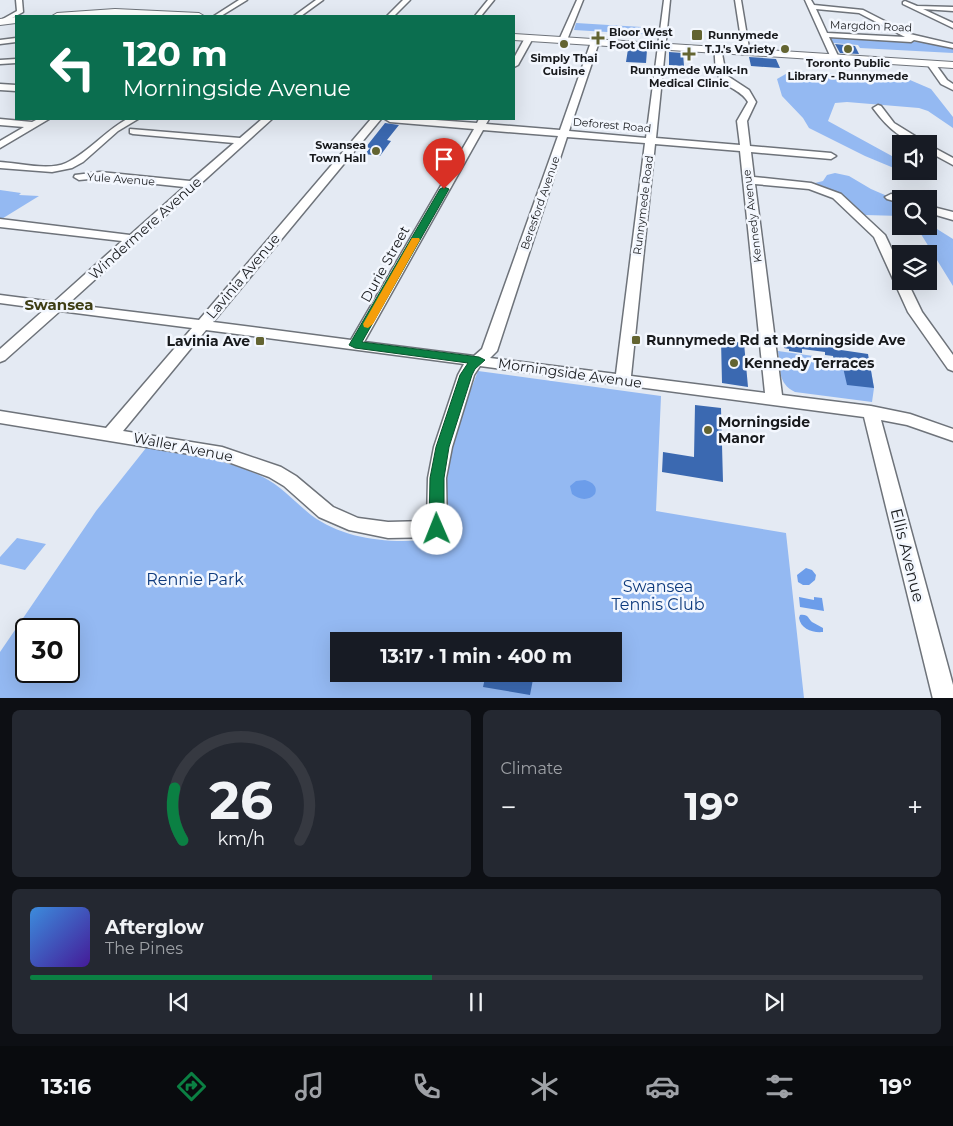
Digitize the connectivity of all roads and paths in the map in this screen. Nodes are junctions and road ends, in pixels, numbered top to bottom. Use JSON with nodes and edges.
{"nodes":[{"id":1,"x":19,"y":0,"type":"edge"},
{"id":2,"x":244,"y":0,"type":"edge"},
{"id":3,"x":320,"y":0,"type":"edge"},
{"id":4,"x":407,"y":0,"type":"edge"},
{"id":5,"x":491,"y":0,"type":"edge"},
{"id":6,"x":580,"y":0,"type":"edge"},
{"id":7,"x":668,"y":0,"type":"edge"},
{"id":8,"x":738,"y":0,"type":"edge"},
{"id":9,"x":140,"y":3,"type":"dead end"},
{"id":10,"x":904,"y":3,"type":"dead end"},
{"id":11,"x":810,"y":4,"type":"edge"},
{"id":12,"x":913,"y":7,"type":"junction"},
{"id":13,"x":953,"y":9,"type":"edge"},
{"id":14,"x":122,"y":12,"type":"junction"},
{"id":15,"x":73,"y":15,"type":"edge"},
{"id":16,"x":180,"y":15,"type":"edge"},
{"id":17,"x":219,"y":15,"type":"edge"},
{"id":18,"x":298,"y":15,"type":"edge"},
{"id":19,"x":391,"y":15,"type":"edge"},
{"id":20,"x":479,"y":15,"type":"edge"},
{"id":21,"x":15,"y":20,"type":"edge"},
{"id":22,"x":2,"y":22,"type":"edge"},
{"id":23,"x":953,"y":26,"type":"edge"},
{"id":24,"x":824,"y":35,"type":"junction"},
{"id":25,"x":515,"y":37,"type":"edge"},
{"id":26,"x":529,"y":38,"type":"junction"},
{"id":27,"x":917,"y":38,"type":"junction"},
{"id":28,"x":15,"y":40,"type":"edge"},
{"id":29,"x":563,"y":40,"type":"junction"},
{"id":30,"x":0,"y":42,"type":"edge"},
{"id":31,"x":595,"y":42,"type":"junction"},
{"id":32,"x":662,"y":46,"type":"junction"},
{"id":33,"x":953,"y":46,"type":"edge"},
{"id":34,"x":718,"y":50,"type":"junction"},
{"id":35,"x":747,"y":52,"type":"junction"},
{"id":36,"x":835,"y":58,"type":"junction"},
{"id":37,"x":15,"y":61,"type":"edge"},
{"id":38,"x":0,"y":62,"type":"edge"},
{"id":39,"x":515,"y":62,"type":"edge"},
{"id":40,"x":930,"y":64,"type":"junction"},
{"id":41,"x":953,"y":65,"type":"edge"},
{"id":42,"x":0,"y":87,"type":"edge"},
{"id":43,"x":953,"y":87,"type":"edge"},
{"id":44,"x":15,"y":88,"type":"edge"},
{"id":45,"x":878,"y":108,"type":"dead end"},
{"id":46,"x":42,"y":120,"type":"edge"},
{"id":47,"x":131,"y":120,"type":"edge"},
{"id":48,"x":266,"y":120,"type":"edge"},
{"id":49,"x":375,"y":120,"type":"edge"},
{"id":50,"x":413,"y":120,"type":"edge"},
{"id":51,"x":0,"y":122,"type":"edge"},
{"id":52,"x":482,"y":123,"type":"edge"},
{"id":53,"x":33,"y":126,"type":"junction"},
{"id":54,"x":133,"y":131,"type":"dead end"},
{"id":55,"x":564,"y":134,"type":"junction"},
{"id":56,"x":908,"y":135,"type":"edge"},
{"id":57,"x":242,"y":141,"type":"junction"},
{"id":58,"x":651,"y":141,"type":"junction"},
{"id":59,"x":0,"y":144,"type":"edge"},
{"id":60,"x":744,"y":148,"type":"junction"},
{"id":61,"x":937,"y":153,"type":"edge"},
{"id":62,"x":831,"y":156,"type":"dead end"},
{"id":63,"x":953,"y":162,"type":"edge"},
{"id":64,"x":0,"y":165,"type":"edge"},
{"id":65,"x":79,"y":177,"type":"dead end"},
{"id":66,"x":748,"y":180,"type":"junction"},
{"id":67,"x":193,"y":185,"type":"junction"},
{"id":68,"x":937,"y":211,"type":"edge"},
{"id":69,"x":953,"y":216,"type":"edge"},
{"id":70,"x":0,"y":223,"type":"edge"},
{"id":71,"x":132,"y":239,"type":"junction"},
{"id":72,"x":0,"y":299,"type":"edge"},
{"id":73,"x":58,"y":306,"type":"junction"},
{"id":74,"x":203,"y":324,"type":"junction"},
{"id":75,"x":355,"y":345,"type":"junction"},
{"id":76,"x":0,"y":358,"type":"edge"},
{"id":77,"x":479,"y":360,"type":"junction"},
{"id":78,"x":953,"y":366,"type":"edge"},
{"id":79,"x":623,"y":380,"type":"junction"},
{"id":80,"x":774,"y":399,"type":"junction"},
{"id":81,"x":871,"y":412,"type":"junction"},
{"id":82,"x":0,"y":417,"type":"edge"},
{"id":83,"x":111,"y":434,"type":"junction"},
{"id":84,"x":953,"y":435,"type":"edge"},
{"id":85,"x":437,"y":529,"type":"joint"},
{"id":86,"x":945,"y":698,"type":"edge"}],
"edges":[{"from":1,"to":22,"type":"street"},
{"from":2,"to":17,"type":"street"},
{"from":3,"to":18,"type":"street"},
{"from":4,"to":19,"type":"street"},
{"from":5,"to":20,"type":"street"},
{"from":6,"to":29,"type":"street"},
{"from":7,"to":32,"type":"street","name":"Runnymede Road"},
{"from":8,"to":35,"type":"street"},
{"from":9,"to":14,"type":"main road"},
{"from":10,"to":12,"type":"street"},
{"from":11,"to":24,"type":"street"},
{"from":11,"to":27,"type":"street"},
{"from":12,"to":13,"type":"street"},
{"from":12,"to":23,"type":"street"},
{"from":14,"to":15,"type":"main road"},
{"from":14,"to":16,"type":"main road"},
{"from":21,"to":22,"type":"main road"},
{"from":24,"to":27,"type":"street","name":"Margdon Road"},
{"from":24,"to":36,"type":"street"},
{"from":25,"to":26,"type":"main road"},
{"from":26,"to":29,"type":"main road"},
{"from":26,"to":39,"type":"street"},
{"from":27,"to":33,"type":"street"},
{"from":28,"to":30,"type":"street"},
{"from":29,"to":31,"type":"main road"},
{"from":31,"to":32,"type":"main road"},
{"from":31,"to":55,"type":"street","name":"Beresford Avenue"},
{"from":32,"to":34,"type":"main road"},
{"from":32,"to":58,"type":"street","name":"Runnymede Road"},
{"from":34,"to":35,"type":"main road"},
{"from":34,"to":60,"type":"street","name":"Kennedy Avenue"},
{"from":35,"to":36,"type":"main road"},
{"from":36,"to":40,"type":"main road"},
{"from":37,"to":38,"type":"street"},
{"from":40,"to":41,"type":"main road"},
{"from":40,"to":43,"type":"street"},
{"from":42,"to":44,"type":"street"},
{"from":45,"to":56,"type":"street"},
{"from":46,"to":53,"type":"street"},
{"from":47,"to":64,"type":"street"},
{"from":48,"to":57,"type":"street","name":"Windermere Avenue"},
{"from":49,"to":74,"type":"street","name":"Lavinia Avenue"},
{"from":50,"to":52,"type":"street","name":"Deforest Road"},
{"from":51,"to":53,"type":"street"},
{"from":52,"to":55,"type":"street","name":"Deforest Road"},
{"from":52,"to":75,"type":"street","name":"Durie Street"},
{"from":53,"to":59,"type":"street"},
{"from":54,"to":57,"type":"street"},
{"from":55,"to":58,"type":"street","name":"Deforest Road"},
{"from":55,"to":77,"type":"street","name":"Beresford Avenue"},
{"from":57,"to":67,"type":"street","name":"Windermere Avenue"},
{"from":58,"to":60,"type":"street","name":"Deforest Road"},
{"from":58,"to":79,"type":"street","name":"Runnymede Road"},
{"from":60,"to":62,"type":"street","name":"Deforest Road"},
{"from":60,"to":66,"type":"street","name":"Kennedy Avenue"},
{"from":61,"to":63,"type":"street"},
{"from":65,"to":67,"type":"street","name":"Yule Avenue"},
{"from":66,"to":78,"type":"street"},
{"from":66,"to":80,"type":"street","name":"Kennedy Avenue"},
{"from":67,"to":71,"type":"street","name":"Windermere Avenue"},
{"from":68,"to":69,"type":"street"},
{"from":70,"to":71,"type":"street"},
{"from":71,"to":73,"type":"street","name":"Windermere Avenue"},
{"from":72,"to":73,"type":"street","name":"Morningside Avenue"},
{"from":73,"to":74,"type":"street","name":"Morningside Avenue"},
{"from":73,"to":76,"type":"street","name":"Windermere Avenue"},
{"from":74,"to":75,"type":"street","name":"Morningside Avenue"},
{"from":74,"to":83,"type":"street","name":"Lavinia Avenue"},
{"from":75,"to":77,"type":"street","name":"Morningside Avenue"},
{"from":77,"to":79,"type":"street","name":"Morningside Avenue"},
{"from":77,"to":85,"type":"street","name":"Beresford Avenue"},
{"from":79,"to":80,"type":"street","name":"Morningside Avenue"},
{"from":80,"to":81,"type":"street","name":"Morningside Avenue"},
{"from":81,"to":84,"type":"street","name":"Morningside Avenue"},
{"from":81,"to":86,"type":"street","name":"Ellis Avenue"},
{"from":82,"to":83,"type":"street","name":"Waller Avenue"},
{"from":83,"to":85,"type":"street","name":"Waller Avenue"}]}
